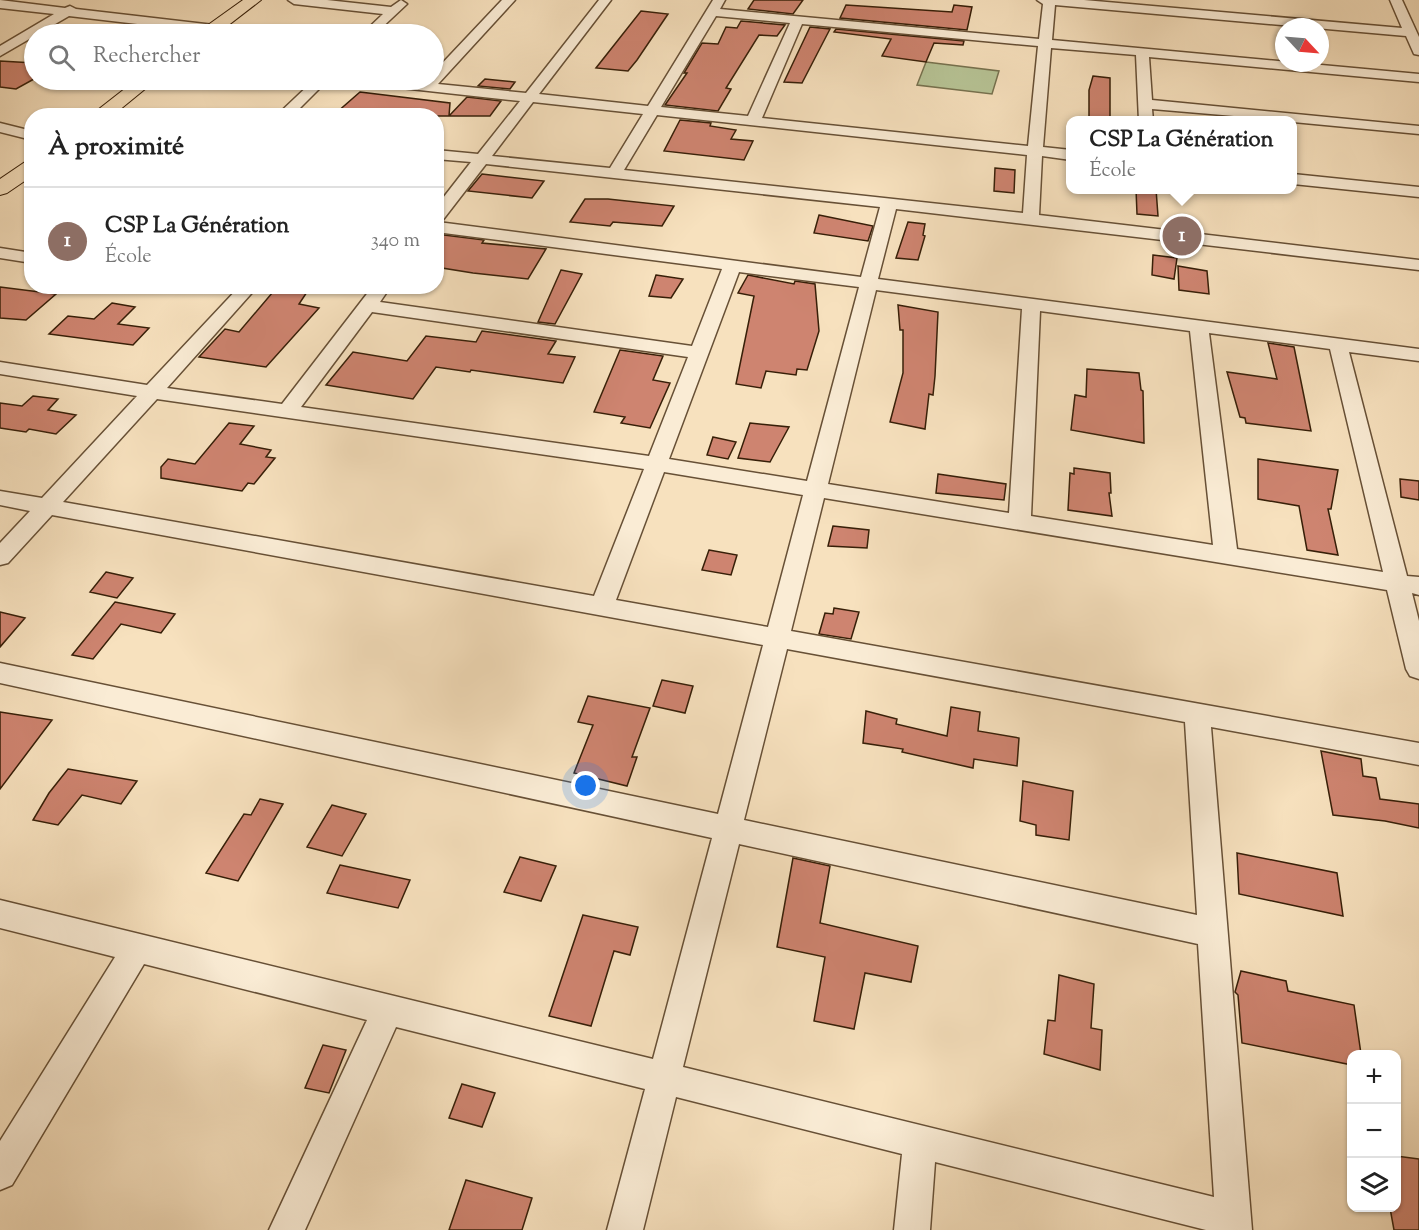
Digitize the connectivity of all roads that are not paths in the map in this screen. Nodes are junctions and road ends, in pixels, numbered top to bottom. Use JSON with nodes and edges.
{"nodes":[{"id":1,"x":87,"y":0,"type":"edge"},
{"id":2,"x":253,"y":0,"type":"edge"},
{"id":3,"x":294,"y":0,"type":"edge"},
{"id":4,"x":405,"y":0,"type":"edge"},
{"id":5,"x":509,"y":0,"type":"edge"},
{"id":6,"x":1042,"y":0,"type":"edge"},
{"id":7,"x":1049,"y":0,"type":"edge"},
{"id":8,"x":1396,"y":0,"type":"edge"},
{"id":9,"x":600,"y":1,"type":"edge"},
{"id":10,"x":331,"y":2,"type":"edge"},
{"id":11,"x":0,"y":4,"type":"edge"},
{"id":12,"x":715,"y":6,"type":"edge"},
{"id":13,"x":394,"y":11,"type":"junction"},
{"id":14,"x":68,"y":12,"type":"junction"},
{"id":15,"x":798,"y":20,"type":"junction"},
{"id":16,"x":46,"y":24,"type":"edge"},
{"id":17,"x":153,"y":24,"type":"edge"},
{"id":18,"x":221,"y":24,"type":"edge"},
{"id":19,"x":379,"y":24,"type":"edge"},
{"id":20,"x":1411,"y":33,"type":"junction"},
{"id":21,"x":24,"y":36,"type":"edge"},
{"id":22,"x":1045,"y":43,"type":"junction"},
{"id":23,"x":3,"y":48,"type":"edge"},
{"id":24,"x":1419,"y":51,"type":"edge"},
{"id":25,"x":1142,"y":52,"type":"junction"},
{"id":26,"x":444,"y":69,"type":"edge"},
{"id":27,"x":1419,"y":78,"type":"edge"},
{"id":28,"x":444,"y":88,"type":"edge"},
{"id":29,"x":134,"y":90,"type":"edge"},
{"id":30,"x":310,"y":90,"type":"edge"},
{"id":31,"x":531,"y":97,"type":"junction"},
{"id":32,"x":1145,"y":104,"type":"junction"},
{"id":33,"x":110,"y":108,"type":"edge"},
{"id":34,"x":291,"y":108,"type":"edge"},
{"id":35,"x":654,"y":109,"type":"junction"},
{"id":36,"x":1146,"y":116,"type":"edge"},
{"id":37,"x":1271,"y":116,"type":"edge"},
{"id":38,"x":1297,"y":118,"type":"edge"},
{"id":39,"x":754,"y":119,"type":"junction"},
{"id":40,"x":0,"y":127,"type":"edge"},
{"id":41,"x":1419,"y":130,"type":"edge"},
{"id":42,"x":24,"y":134,"type":"edge"},
{"id":43,"x":1035,"y":151,"type":"junction"},
{"id":44,"x":1066,"y":154,"type":"edge"},
{"id":45,"x":444,"y":155,"type":"edge"},
{"id":46,"x":482,"y":159,"type":"junction"},
{"id":47,"x":24,"y":174,"type":"edge"},
{"id":48,"x":614,"y":174,"type":"junction"},
{"id":49,"x":1297,"y":179,"type":"edge"},
{"id":50,"x":0,"y":189,"type":"edge"},
{"id":51,"x":1419,"y":192,"type":"edge"},
{"id":52,"x":889,"y":204,"type":"junction"},
{"id":53,"x":444,"y":208,"type":"edge"},
{"id":54,"x":1031,"y":219,"type":"junction"},
{"id":55,"x":444,"y":228,"type":"edge"},
{"id":56,"x":0,"y":253,"type":"edge"},
{"id":57,"x":24,"y":257,"type":"edge"},
{"id":58,"x":1419,"y":265,"type":"edge"},
{"id":59,"x":732,"y":266,"type":"junction"},
{"id":60,"x":868,"y":283,"type":"junction"},
{"id":61,"x":237,"y":294,"type":"edge"},
{"id":62,"x":377,"y":294,"type":"edge"},
{"id":63,"x":1031,"y":304,"type":"junction"},
{"id":64,"x":368,"y":306,"type":"junction"},
{"id":65,"x":1199,"y":326,"type":"junction"},
{"id":66,"x":1338,"y":344,"type":"junction"},
{"id":67,"x":699,"y":353,"type":"junction"},
{"id":68,"x":1419,"y":355,"type":"edge"},
{"id":69,"x":0,"y":368,"type":"edge"},
{"id":70,"x":152,"y":392,"type":"junction"},
{"id":71,"x":288,"y":410,"type":"junction"},
{"id":72,"x":657,"y":464,"type":"junction"},
{"id":73,"x":815,"y":489,"type":"junction"},
{"id":74,"x":0,"y":498,"type":"edge"},
{"id":75,"x":46,"y":506,"type":"junction"},
{"id":76,"x":1020,"y":522,"type":"junction"},
{"id":77,"x":1226,"y":555,"type":"junction"},
{"id":78,"x":0,"y":556,"type":"edge"},
{"id":79,"x":1408,"y":584,"type":"edge"},
{"id":80,"x":602,"y":607,"type":"junction"},
{"id":81,"x":777,"y":638,"type":"junction"},
{"id":82,"x":1419,"y":669,"type":"edge"},
{"id":83,"x":0,"y":673,"type":"edge"},
{"id":84,"x":1197,"y":714,"type":"junction"},
{"id":85,"x":1419,"y":754,"type":"edge"},
{"id":86,"x":728,"y":829,"type":"junction"},
{"id":87,"x":0,"y":914,"type":"edge"},
{"id":88,"x":1213,"y":933,"type":"junction"},
{"id":89,"x":137,"y":948,"type":"junction"},
{"id":90,"x":388,"y":1010,"type":"junction"},
{"id":91,"x":664,"y":1078,"type":"junction"},
{"id":92,"x":920,"y":1142,"type":"junction"},
{"id":93,"x":0,"y":1173,"type":"edge"},
{"id":94,"x":1233,"y":1225,"type":"edge"},
{"id":95,"x":287,"y":1230,"type":"edge"},
{"id":96,"x":625,"y":1230,"type":"edge"},
{"id":97,"x":912,"y":1230,"type":"edge"}],
"edges":[{"from":1,"to":14,"type":"street"},
{"from":2,"to":18,"type":"main road"},
{"from":3,"to":10,"type":"street"},
{"from":4,"to":13,"type":"street"},
{"from":5,"to":26,"type":"street"},
{"from":6,"to":7,"type":"street"},
{"from":7,"to":20,"type":"street"},
{"from":7,"to":22,"type":"street"},
{"from":8,"to":20,"type":"street"},
{"from":9,"to":31,"type":"street"},
{"from":10,"to":13,"type":"street"},
{"from":11,"to":14,"type":"street"},
{"from":12,"to":15,"type":"street"},
{"from":12,"to":35,"type":"street"},
{"from":13,"to":19,"type":"street"},
{"from":14,"to":16,"type":"street"},
{"from":14,"to":17,"type":"street"},
{"from":15,"to":22,"type":"street"},
{"from":15,"to":39,"type":"street"},
{"from":20,"to":24,"type":"street"},
{"from":21,"to":23,"type":"street"},
{"from":22,"to":25,"type":"street"},
{"from":22,"to":43,"type":"street"},
{"from":25,"to":27,"type":"street"},
{"from":25,"to":32,"type":"street"},
{"from":28,"to":31,"type":"street"},
{"from":29,"to":33,"type":"main road"},
{"from":30,"to":34,"type":"street"},
{"from":31,"to":35,"type":"street"},
{"from":31,"to":46,"type":"street"},
{"from":32,"to":36,"type":"street"},
{"from":32,"to":37,"type":"street"},
{"from":35,"to":39,"type":"street"},
{"from":35,"to":48,"type":"street"},
{"from":38,"to":41,"type":"street"},
{"from":39,"to":43,"type":"street"},
{"from":40,"to":42,"type":"street"},
{"from":43,"to":44,"type":"street"},
{"from":43,"to":54,"type":"street"},
{"from":45,"to":46,"type":"street"},
{"from":46,"to":48,"type":"street"},
{"from":46,"to":53,"type":"street"},
{"from":47,"to":50,"type":"main road"},
{"from":48,"to":52,"type":"street"},
{"from":49,"to":51,"type":"street"},
{"from":52,"to":54,"type":"street"},
{"from":52,"to":60,"type":"street"},
{"from":54,"to":58,"type":"street"},
{"from":55,"to":59,"type":"street"},
{"from":56,"to":57,"type":"street"},
{"from":59,"to":60,"type":"street"},
{"from":59,"to":67,"type":"street"},
{"from":60,"to":63,"type":"street"},
{"from":60,"to":73,"type":"street"},
{"from":61,"to":70,"type":"street"},
{"from":62,"to":64,"type":"street"},
{"from":63,"to":65,"type":"street"},
{"from":63,"to":76,"type":"street"},
{"from":64,"to":67,"type":"street"},
{"from":64,"to":71,"type":"street"},
{"from":65,"to":66,"type":"street"},
{"from":65,"to":77,"type":"street"},
{"from":66,"to":68,"type":"street"},
{"from":66,"to":79,"type":"street"},
{"from":67,"to":72,"type":"street"},
{"from":69,"to":70,"type":"street"},
{"from":70,"to":71,"type":"street"},
{"from":70,"to":75,"type":"street"},
{"from":71,"to":72,"type":"street"},
{"from":72,"to":73,"type":"street"},
{"from":72,"to":80,"type":"street"},
{"from":73,"to":76,"type":"street"},
{"from":73,"to":81,"type":"street"},
{"from":74,"to":75,"type":"street"},
{"from":75,"to":78,"type":"street"},
{"from":75,"to":80,"type":"street"},
{"from":76,"to":77,"type":"street"},
{"from":77,"to":79,"type":"street"},
{"from":79,"to":82,"type":"street"},
{"from":80,"to":81,"type":"street"},
{"from":81,"to":84,"type":"street"},
{"from":81,"to":86,"type":"street"},
{"from":83,"to":86,"type":"street"},
{"from":84,"to":85,"type":"street"},
{"from":84,"to":88,"type":"street"},
{"from":86,"to":88,"type":"street"},
{"from":86,"to":91,"type":"street"},
{"from":87,"to":89,"type":"street"},
{"from":88,"to":94,"type":"street"},
{"from":89,"to":90,"type":"street"},
{"from":89,"to":93,"type":"street"},
{"from":90,"to":91,"type":"street"},
{"from":90,"to":95,"type":"street"},
{"from":91,"to":92,"type":"street"},
{"from":91,"to":96,"type":"street"},
{"from":92,"to":94,"type":"street"},
{"from":92,"to":97,"type":"street"}]}
